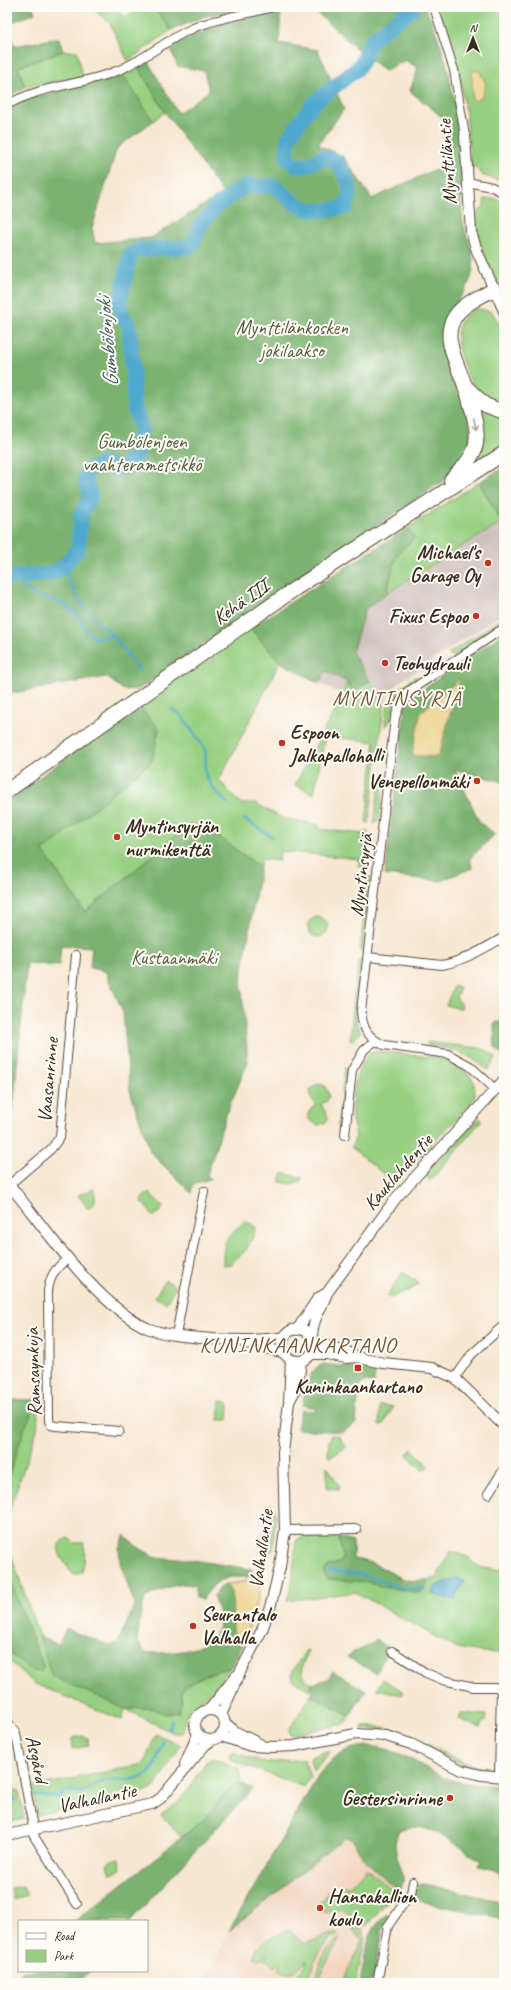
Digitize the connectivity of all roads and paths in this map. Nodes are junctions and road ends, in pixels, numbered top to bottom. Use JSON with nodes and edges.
{"nodes":[{"id":1,"x":273,"y":7,"type":"edge"},
{"id":2,"x":434,"y":7,"type":"edge"},
{"id":3,"x":7,"y":104,"type":"edge"},
{"id":4,"x":464,"y":136,"type":"joint"},
{"id":5,"x":467,"y":182,"type":"junction"},
{"id":6,"x":504,"y":193,"type":"edge"},
{"id":7,"x":494,"y":289,"type":"junction"},
{"id":8,"x":504,"y":311,"type":"edge"},
{"id":9,"x":466,"y":387,"type":"junction"},
{"id":10,"x":504,"y":412,"type":"edge"},
{"id":11,"x":504,"y":453,"type":"edge"},
{"id":12,"x":438,"y":495,"type":"junction"},
{"id":13,"x":504,"y":628,"type":"edge"},
{"id":14,"x":7,"y":791,"type":"edge"},
{"id":15,"x":504,"y":937,"type":"edge"},
{"id":16,"x":76,"y":955,"type":"dead end"},
{"id":17,"x":368,"y":957,"type":"junction"},
{"id":18,"x":375,"y":1041,"type":"junction"},
{"id":19,"x":504,"y":1080,"type":"edge"},
{"id":20,"x":496,"y":1090,"type":"junction"},
{"id":21,"x":345,"y":1135,"type":"dead end"},
{"id":22,"x":8,"y":1184,"type":"edge"},
{"id":23,"x":204,"y":1191,"type":"dead end"},
{"id":24,"x":68,"y":1258,"type":"junction"},
{"id":25,"x":327,"y":1293,"type":"junction"},
{"id":26,"x":504,"y":1325,"type":"edge"},
{"id":27,"x":298,"y":1330,"type":"junction"},
{"id":28,"x":176,"y":1335,"type":"junction"},
{"id":29,"x":285,"y":1337,"type":"junction"},
{"id":30,"x":240,"y":1340,"type":"junction"},
{"id":31,"x":313,"y":1340,"type":"junction"},
{"id":32,"x":312,"y":1354,"type":"junction"},
{"id":33,"x":356,"y":1357,"type":"junction"},
{"id":34,"x":292,"y":1358,"type":"junction"},
{"id":35,"x":455,"y":1378,"type":"junction"},
{"id":36,"x":504,"y":1426,"type":"edge"},
{"id":37,"x":119,"y":1431,"type":"dead end"},
{"id":38,"x":504,"y":1470,"type":"edge"},
{"id":39,"x":488,"y":1494,"type":"dead end"},
{"id":40,"x":357,"y":1529,"type":"dead end"},
{"id":41,"x":285,"y":1530,"type":"junction"},
{"id":42,"x":392,"y":1651,"type":"dead end"},
{"id":43,"x":241,"y":1670,"type":"junction"},
{"id":44,"x":502,"y":1690,"type":"edge"},
{"id":45,"x":209,"y":1710,"type":"junction"},
{"id":46,"x":223,"y":1719,"type":"junction"},
{"id":47,"x":7,"y":1721,"type":"edge"},
{"id":48,"x":198,"y":1734,"type":"junction"},
{"id":49,"x":216,"y":1738,"type":"junction"},
{"id":50,"x":266,"y":1746,"type":"junction"},
{"id":51,"x":181,"y":1773,"type":"junction"},
{"id":52,"x":502,"y":1777,"type":"edge"},
{"id":53,"x":33,"y":1829,"type":"junction"},
{"id":54,"x":7,"y":1835,"type":"edge"},
{"id":55,"x":413,"y":1882,"type":"dead end"},
{"id":56,"x":77,"y":1904,"type":"dead end"},
{"id":57,"x":377,"y":1983,"type":"edge"}],
"edges":[{"from":1,"to":3,"type":"street"},
{"from":2,"to":4,"type":"street","name":"Mynttiläntie"},
{"from":4,"to":5,"type":"street","name":"Mynttiläntie"},
{"from":5,"to":6,"type":"street"},
{"from":5,"to":7,"type":"street","name":"Mynttiläntie"},
{"from":7,"to":8,"type":"street","name":"Mynttiläntie"},
{"from":7,"to":9,"type":"highway"},
{"from":9,"to":10,"type":"highway"},
{"from":9,"to":12,"type":"highway","one_way":true},
{"from":11,"to":12,"type":"highway","name":"Kehä III"},
{"from":12,"to":14,"type":"highway","name":"Kehä III"},
{"from":13,"to":17,"type":"street","name":"Myntinsyrjä"},
{"from":15,"to":17,"type":"street"},
{"from":16,"to":22,"type":"street","name":"Vaasanrinne"},
{"from":17,"to":18,"type":"street","name":"Myntinsyrjä"},
{"from":18,"to":20,"type":"street"},
{"from":18,"to":21,"type":"street"},
{"from":19,"to":20,"type":"street","name":"Kauklahdentie"},
{"from":20,"to":25,"type":"street","name":"Kauklahdentie"},
{"from":22,"to":24,"type":"street"},
{"from":23,"to":28,"type":"street"},
{"from":24,"to":28,"type":"street"},
{"from":24,"to":37,"type":"street","name":"Ramsaynkuja"},
{"from":25,"to":27,"type":"street","name":"Kauklahdentie"},
{"from":25,"to":31,"type":"street","name":"Kauklahdentie"},
{"from":26,"to":35,"type":"street"},
{"from":27,"to":29,"type":"street"},
{"from":27,"to":31,"type":"street"},
{"from":28,"to":30,"type":"street"},
{"from":29,"to":30,"type":"street"},
{"from":29,"to":34,"type":"street"},
{"from":30,"to":34,"type":"street"},
{"from":31,"to":32,"type":"street"},
{"from":31,"to":33,"type":"street"},
{"from":32,"to":33,"type":"street"},
{"from":32,"to":34,"type":"street"},
{"from":33,"to":35,"type":"street"},
{"from":34,"to":41,"type":"street","name":"Valhallantie"},
{"from":35,"to":36,"type":"street"},
{"from":38,"to":39,"type":"street"},
{"from":40,"to":41,"type":"street"},
{"from":41,"to":43,"type":"street","name":"Valhallantie"},
{"from":42,"to":44,"type":"street"},
{"from":43,"to":45,"type":"street","name":"Valhallantie"},
{"from":43,"to":46,"type":"street","name":"Valhallantie"},
{"from":44,"to":52,"type":"street"},
{"from":45,"to":46,"type":"street"},
{"from":45,"to":48,"type":"street"},
{"from":46,"to":49,"type":"street"},
{"from":46,"to":50,"type":"street"},
{"from":47,"to":53,"type":"street","name":"Asgård"},
{"from":48,"to":49,"type":"street"},
{"from":48,"to":51,"type":"street","name":"Valhallantie"},
{"from":49,"to":50,"type":"street"},
{"from":49,"to":51,"type":"street","name":"Valhallantie"},
{"from":50,"to":52,"type":"street"},
{"from":51,"to":53,"type":"street","name":"Valhallantie"},
{"from":53,"to":54,"type":"street","name":"Valhallantie"},
{"from":53,"to":56,"type":"street","name":"Asgård"},
{"from":55,"to":57,"type":"street"}]}
